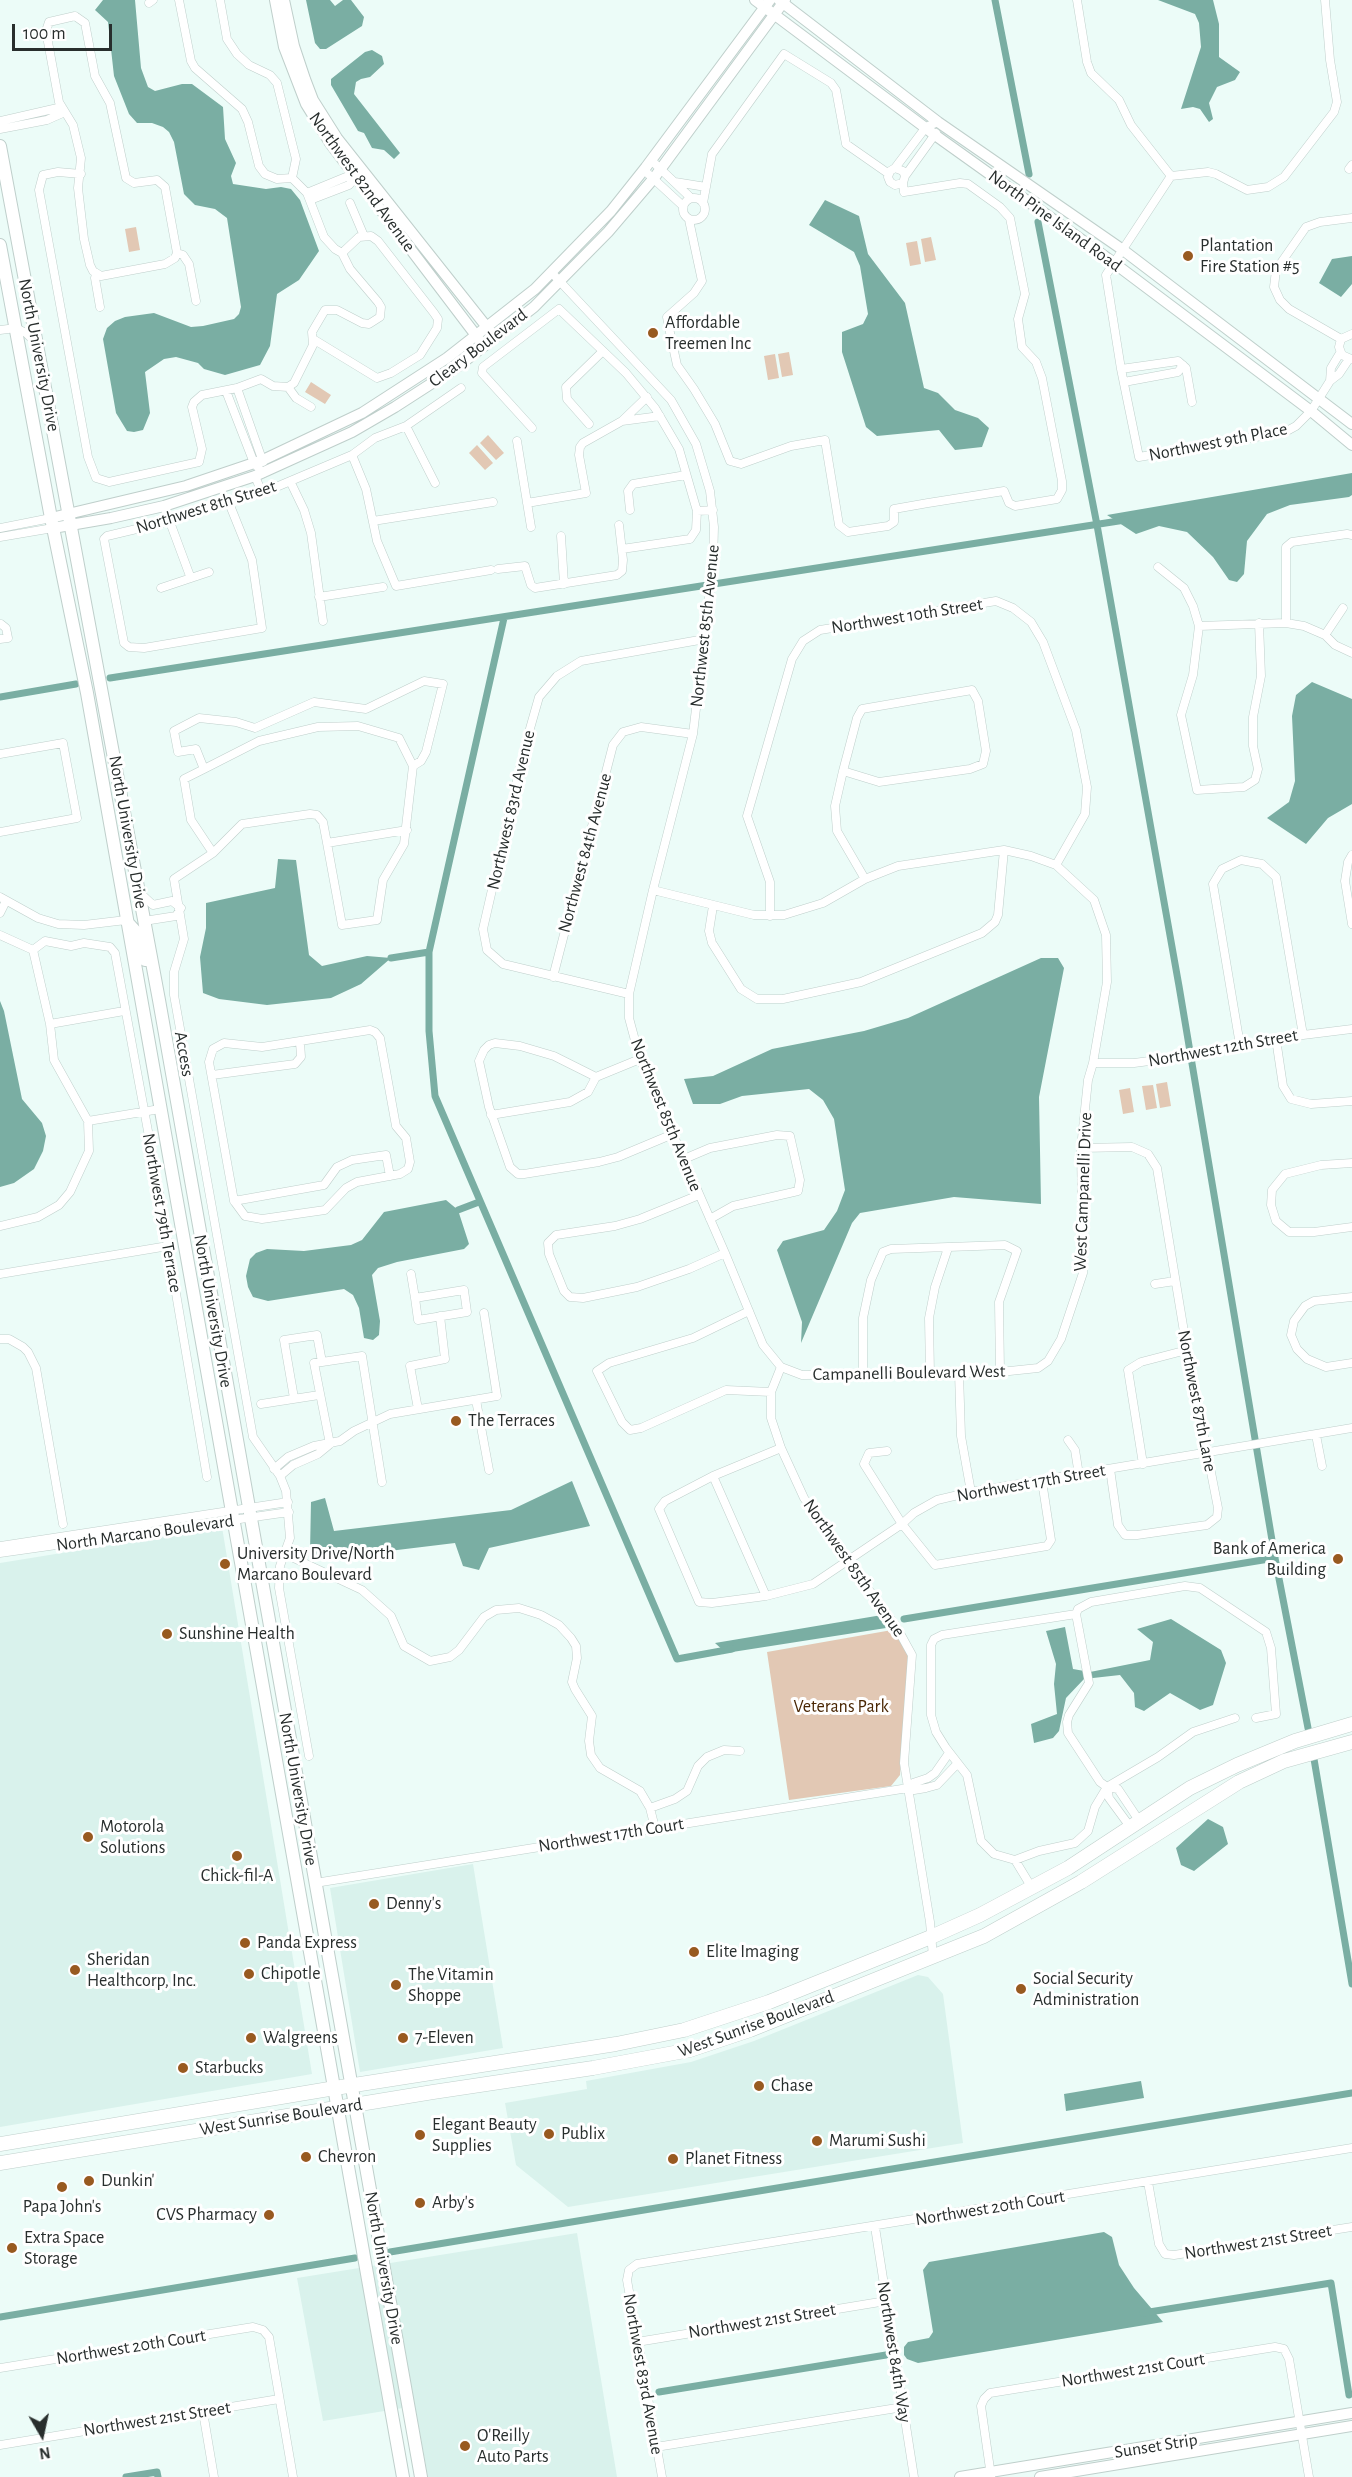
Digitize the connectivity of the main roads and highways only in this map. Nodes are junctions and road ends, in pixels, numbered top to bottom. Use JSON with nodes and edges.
{"nodes":[{"id":1,"x":0,"y":146,"type":"edge"},
{"id":2,"x":0,"y":245,"type":"edge"},
{"id":3,"x":107,"y":810,"type":"junction"},
{"id":4,"x":126,"y":920,"type":"junction"},
{"id":5,"x":144,"y":921,"type":"junction"},
{"id":6,"x":159,"y":1000,"type":"junction"},
{"id":7,"x":157,"y":1091,"type":"junction"},
{"id":8,"x":175,"y":1097,"type":"junction"},
{"id":9,"x":260,"y":1673,"type":"junction"},
{"id":10,"x":283,"y":1707,"type":"junction"},
{"id":11,"x":1352,"y":1724,"type":"edge"},
{"id":12,"x":1352,"y":1742,"type":"edge"},
{"id":13,"x":296,"y":1870,"type":"junction"},
{"id":14,"x":315,"y":1882,"type":"junction"},
{"id":15,"x":299,"y":1888,"type":"junction"},
{"id":16,"x":320,"y":1908,"type":"junction"},
{"id":17,"x":352,"y":2085,"type":"junction"},
{"id":18,"x":334,"y":2088,"type":"junction"},
{"id":19,"x":356,"y":2104,"type":"junction"},
{"id":20,"x":339,"y":2107,"type":"junction"},
{"id":21,"x":0,"y":2144,"type":"edge"},
{"id":22,"x":0,"y":2163,"type":"edge"},
{"id":23,"x":404,"y":2477,"type":"edge"},
{"id":24,"x":421,"y":2477,"type":"edge"}],
"edges":[{"from":1,"to":5,"type":"main road","name":"North University Drive"},
{"from":2,"to":3,"type":"main road","name":"North University Drive"},
{"from":3,"to":4,"type":"main road","name":"North University Drive"},
{"from":3,"to":5,"type":"main road"},
{"from":4,"to":6,"type":"main road"},
{"from":4,"to":7,"type":"main road","name":"North University Drive"},
{"from":5,"to":6,"type":"main road","name":"North University Drive"},
{"from":6,"to":8,"type":"main road","name":"North University Drive"},
{"from":7,"to":8,"type":"main road"},
{"from":7,"to":9,"type":"main road","name":"North University Drive"},
{"from":8,"to":10,"type":"main road","name":"North University Drive"},
{"from":9,"to":10,"type":"main road"},
{"from":9,"to":13,"type":"main road","name":"North University Drive"},
{"from":10,"to":14,"type":"main road","name":"North University Drive"},
{"from":11,"to":17,"type":"highway","name":"West Sunrise Boulevard"},
{"from":12,"to":19,"type":"highway","name":"West Sunrise Boulevard"},
{"from":13,"to":14,"type":"main road"},
{"from":13,"to":15,"type":"main road","name":"North University Drive"},
{"from":14,"to":16,"type":"main road","name":"North University Drive"},
{"from":15,"to":16,"type":"main road"},
{"from":15,"to":18,"type":"main road","name":"North University Drive"},
{"from":16,"to":17,"type":"main road","name":"North University Drive"},
{"from":17,"to":18,"type":"highway","name":"West Sunrise Boulevard"},
{"from":17,"to":19,"type":"main road","name":"North University Drive"},
{"from":18,"to":20,"type":"main road","name":"North University Drive"},
{"from":18,"to":21,"type":"highway","name":"West Sunrise Boulevard"},
{"from":19,"to":20,"type":"highway","name":"West Sunrise Boulevard"},
{"from":19,"to":24,"type":"main road","name":"North University Drive"},
{"from":20,"to":22,"type":"highway","name":"West Sunrise Boulevard"},
{"from":20,"to":23,"type":"main road","name":"North University Drive"}]}
